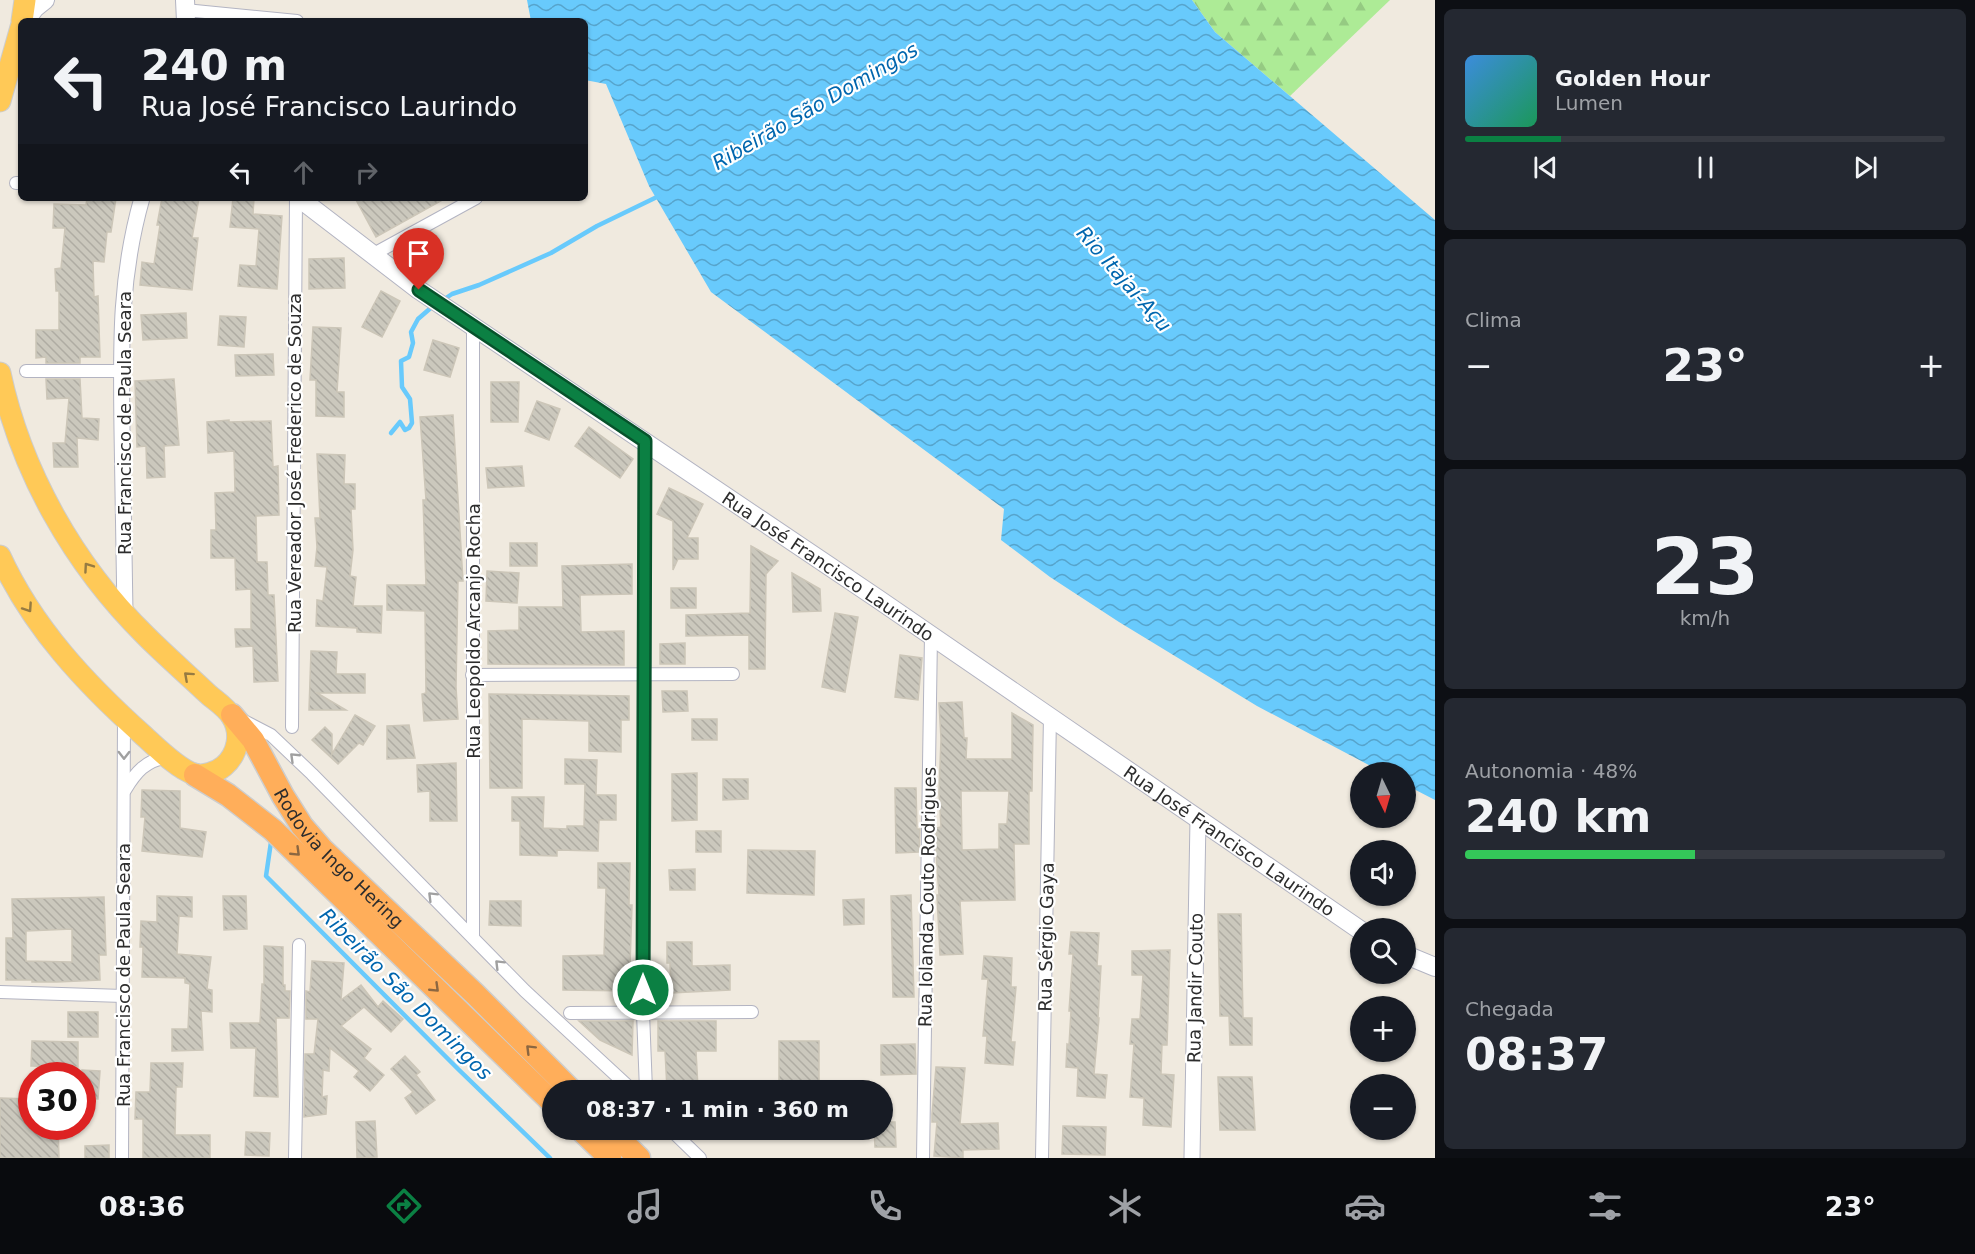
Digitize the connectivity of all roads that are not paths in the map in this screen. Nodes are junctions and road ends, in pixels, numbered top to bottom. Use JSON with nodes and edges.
{"nodes":[{"id":1,"x":25,"y":0,"type":"edge"},
{"id":2,"x":45,"y":0,"type":"edge"},
{"id":3,"x":185,"y":10,"type":"edge"},
{"id":4,"x":23,"y":18,"type":"edge"},
{"id":5,"x":26,"y":18,"type":"edge"},
{"id":6,"x":266,"y":18,"type":"edge"},
{"id":7,"x":18,"y":36,"type":"edge"},
{"id":8,"x":18,"y":38,"type":"edge"},
{"id":9,"x":0,"y":56,"type":"edge"},
{"id":10,"x":0,"y":101,"type":"edge"},
{"id":11,"x":141,"y":201,"type":"edge"},
{"id":12,"x":297,"y":201,"type":"edge"},
{"id":13,"x":301,"y":201,"type":"edge"},
{"id":14,"x":471,"y":201,"type":"edge"},
{"id":15,"x":372,"y":255,"type":"junction"},
{"id":16,"x":473,"y":325,"type":"junction"},
{"id":17,"x":26,"y":371,"type":"dead end"},
{"id":18,"x":121,"y":371,"type":"junction"},
{"id":19,"x":0,"y":373,"type":"edge"},
{"id":20,"x":0,"y":424,"type":"edge"},
{"id":21,"x":17,"y":437,"type":"junction"},
{"id":22,"x":645,"y":441,"type":"junction"},
{"id":23,"x":0,"y":556,"type":"edge"},
{"id":24,"x":124,"y":613,"type":"junction"},
{"id":25,"x":931,"y":635,"type":"junction"},
{"id":26,"x":644,"y":674,"type":"junction"},
{"id":27,"x":733,"y":674,"type":"dead end"},
{"id":28,"x":472,"y":675,"type":"junction"},
{"id":29,"x":232,"y":715,"type":"junction"},
{"id":30,"x":1050,"y":716,"type":"junction"},
{"id":31,"x":124,"y":718,"type":"junction"},
{"id":32,"x":292,"y":727,"type":"dead end"},
{"id":33,"x":167,"y":757,"type":"junction"},
{"id":34,"x":195,"y":775,"type":"junction"},
{"id":35,"x":124,"y":791,"type":"junction"},
{"id":36,"x":1198,"y":819,"type":"junction"},
{"id":37,"x":1350,"y":923,"type":"edge"},
{"id":38,"x":473,"y":937,"type":"junction"},
{"id":39,"x":299,"y":945,"type":"dead end"},
{"id":40,"x":1416,"y":959,"type":"edge"},
{"id":41,"x":1435,"y":967,"type":"edge"},
{"id":42,"x":0,"y":992,"type":"edge"},
{"id":43,"x":123,"y":996,"type":"junction"},
{"id":44,"x":752,"y":1012,"type":"dead end"},
{"id":45,"x":570,"y":1013,"type":"dead end"},
{"id":46,"x":643,"y":1013,"type":"junction"},
{"id":47,"x":561,"y":1080,"type":"edge"},
{"id":48,"x":621,"y":1080,"type":"edge"},
{"id":49,"x":646,"y":1080,"type":"edge"},
{"id":50,"x":542,"y":1092,"type":"edge"},
{"id":51,"x":591,"y":1140,"type":"edge"},
{"id":52,"x":620,"y":1140,"type":"edge"},
{"id":53,"x":681,"y":1140,"type":"edge"},
{"id":54,"x":122,"y":1158,"type":"edge"},
{"id":55,"x":295,"y":1158,"type":"edge"},
{"id":56,"x":610,"y":1158,"type":"edge"},
{"id":57,"x":639,"y":1158,"type":"edge"},
{"id":58,"x":700,"y":1158,"type":"edge"},
{"id":59,"x":923,"y":1158,"type":"edge"},
{"id":60,"x":1042,"y":1158,"type":"edge"},
{"id":61,"x":1192,"y":1158,"type":"edge"}],
"edges":[{"from":1,"to":4,"type":"highway"},
{"from":2,"to":5,"type":"main road"},
{"from":3,"to":6,"type":"street"},
{"from":7,"to":9,"type":"highway"},
{"from":8,"to":10,"type":"highway"},
{"from":11,"to":18,"type":"street","name":"Rua Francisco de Paula Seara"},
{"from":12,"to":32,"type":"street","name":"Rua Vereador José Frederico de Souza"},
{"from":13,"to":15,"type":"main road","name":"Rua José Francisco Laurindo"},
{"from":14,"to":15,"type":"street"},
{"from":15,"to":16,"type":"main road","name":"Rua José Francisco Laurindo"},
{"from":16,"to":22,"type":"main road","name":"Rua José Francisco Laurindo"},
{"from":16,"to":28,"type":"street","name":"Rua Leopoldo Arcanjo Rocha"},
{"from":17,"to":18,"type":"street"},
{"from":18,"to":24,"type":"street","name":"Rua Francisco de Paula Seara"},
{"from":19,"to":21,"type":"highway","name":"Rodovia Ingo Hering"},
{"from":20,"to":21,"type":"highway"},
{"from":24,"to":21,"type":"highway","name":"Rodovia Ingo Hering","one_way":true},
{"from":22,"to":25,"type":"main road","name":"Rua José Francisco Laurindo"},
{"from":22,"to":26,"type":"street"},
{"from":23,"to":31,"type":"highway","name":"Rodovia Ingo Hering","one_way":true},
{"from":29,"to":24,"type":"highway","name":"Rodovia Ingo Hering","one_way":true},
{"from":25,"to":30,"type":"main road","name":"Rua José Francisco Laurindo"},
{"from":25,"to":59,"type":"street","name":"Rua Iolanda Couto Rodrigues"},
{"from":26,"to":27,"type":"street"},
{"from":26,"to":28,"type":"street"},
{"from":26,"to":46,"type":"street"},
{"from":28,"to":38,"type":"street","name":"Rua Leopoldo Arcanjo Rocha"},
{"from":29,"to":34,"type":"highway"},
{"from":38,"to":29,"type":"street","one_way":true},
{"from":47,"to":29,"type":"highway","name":"Rodovia Ingo Hering","one_way":true},
{"from":30,"to":36,"type":"main road","name":"Rua José Francisco Laurindo"},
{"from":30,"to":60,"type":"street","name":"Rua Sérgio Gaya"},
{"from":31,"to":33,"type":"highway","name":"Rodovia Ingo Hering"},
{"from":31,"to":35,"type":"street","name":"Rua Francisco de Paula Seara","one_way":true},
{"from":33,"to":34,"type":"highway","name":"Rodovia Ingo Hering"},
{"from":33,"to":35,"type":"street"},
{"from":34,"to":50,"type":"highway","name":"Rodovia Ingo Hering","one_way":true},
{"from":35,"to":43,"type":"street","name":"Rua Francisco de Paula Seara"},
{"from":36,"to":37,"type":"main road","name":"Rua José Francisco Laurindo"},
{"from":36,"to":61,"type":"street","name":"Rua Jandir Couto"},
{"from":48,"to":38,"type":"street","one_way":true},
{"from":39,"to":55,"type":"street"},
{"from":40,"to":41,"type":"main road"},
{"from":42,"to":43,"type":"street"},
{"from":43,"to":54,"type":"street","name":"Rua Francisco de Paula Seara"},
{"from":44,"to":46,"type":"street"},
{"from":45,"to":46,"type":"street"},
{"from":46,"to":49,"type":"street"},
{"from":51,"to":56,"type":"highway"},
{"from":52,"to":57,"type":"highway"},
{"from":53,"to":58,"type":"street"}]}
